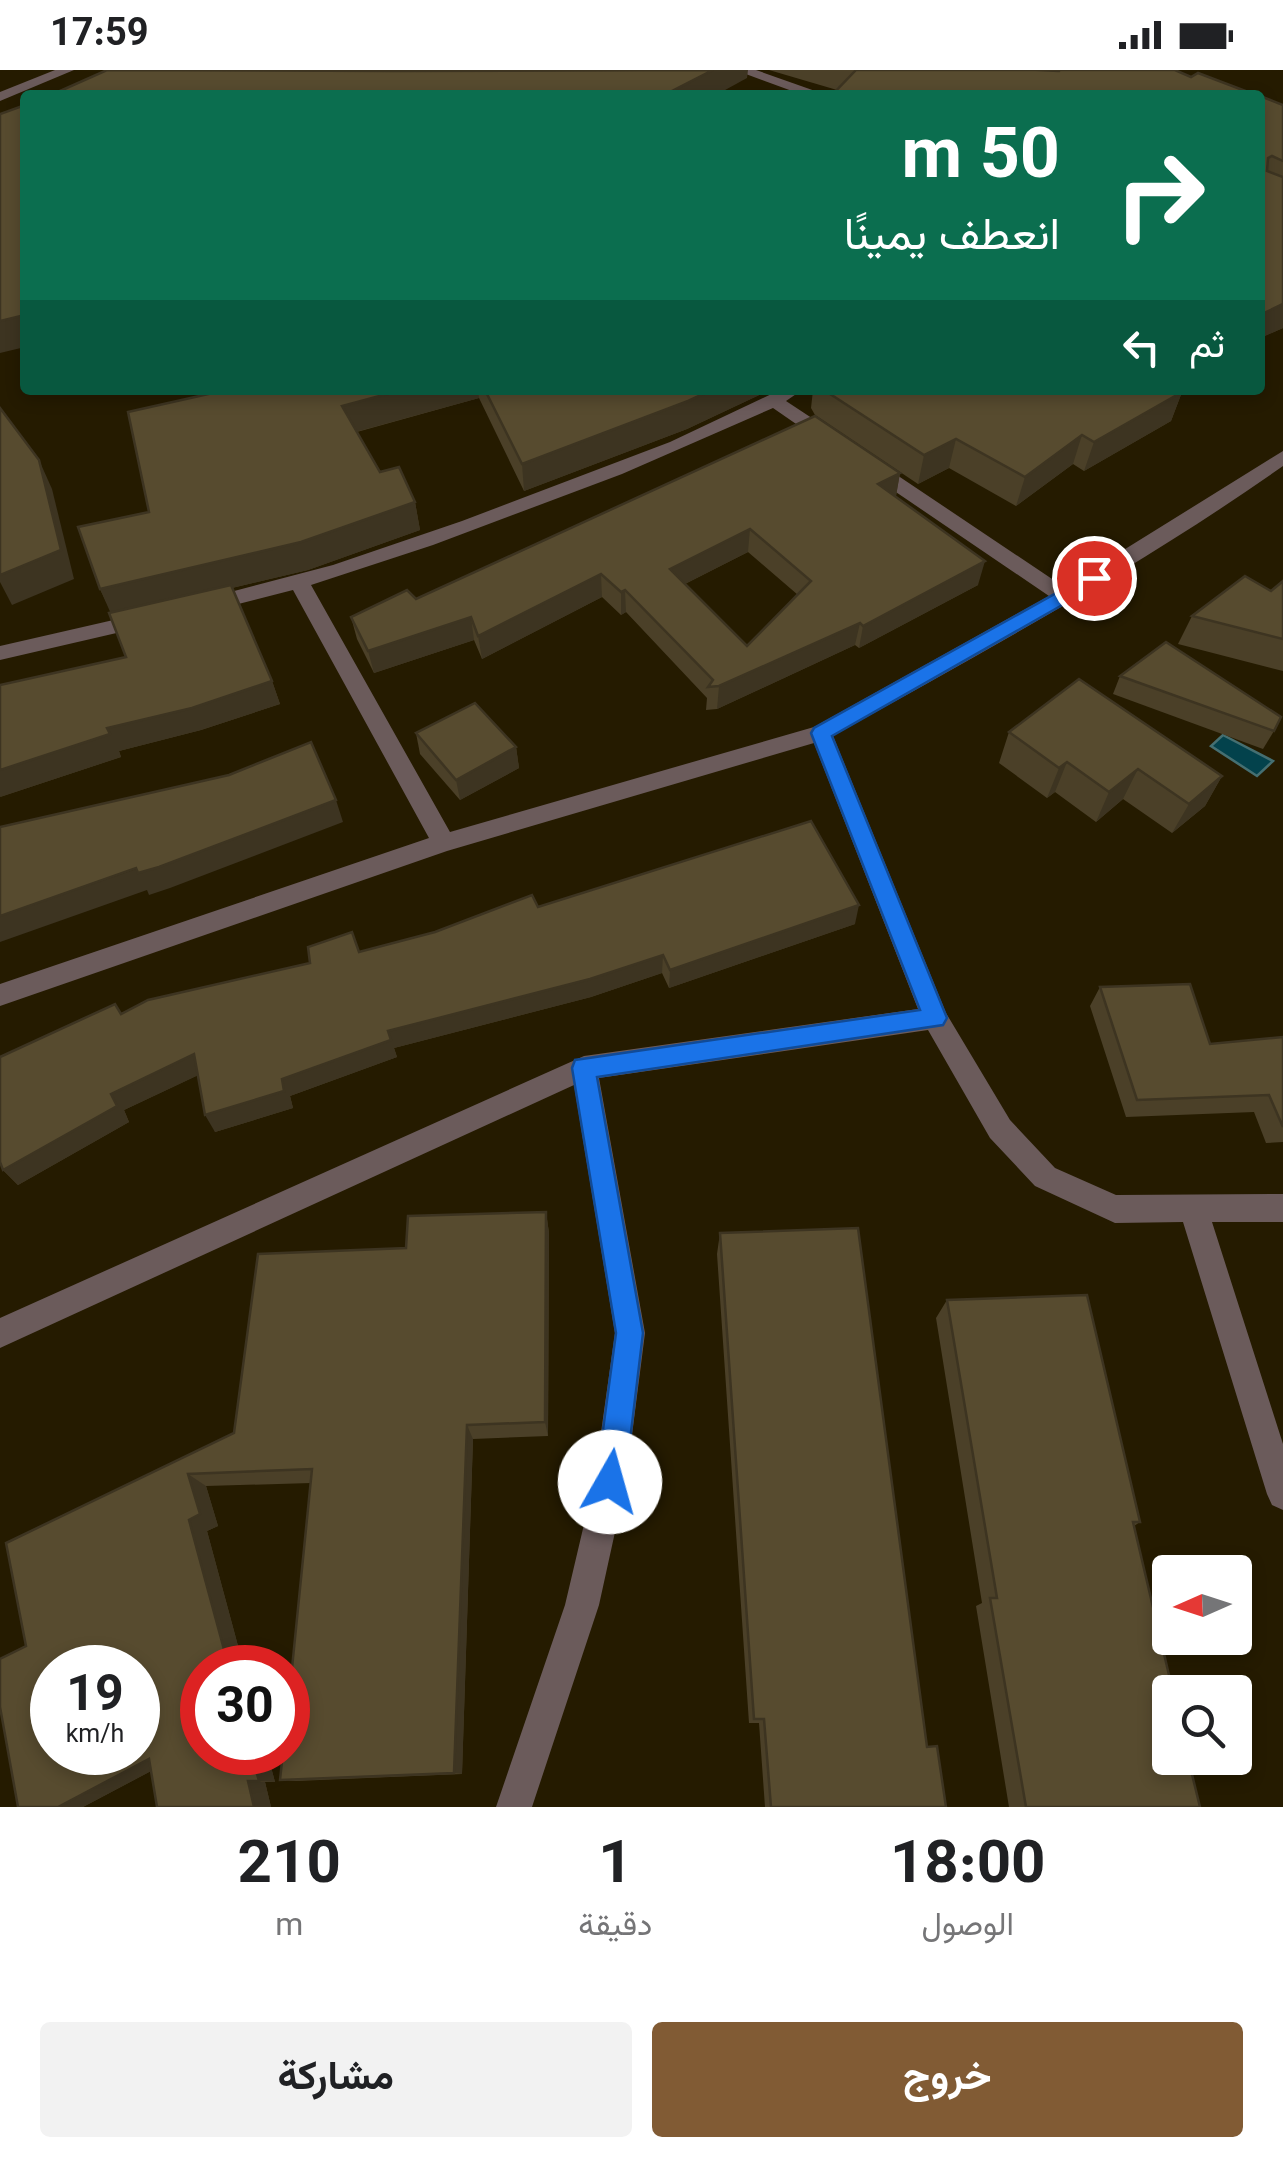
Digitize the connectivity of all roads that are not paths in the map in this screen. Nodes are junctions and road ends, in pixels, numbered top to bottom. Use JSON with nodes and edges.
{"nodes":[{"id":1,"x":68,"y":70,"type":"edge"},
{"id":2,"x":742,"y":70,"type":"edge"},
{"id":3,"x":805,"y":90,"type":"edge"},
{"id":4,"x":0,"y":97,"type":"edge"},
{"id":5,"x":783,"y":395,"type":"edge"},
{"id":6,"x":1283,"y":457,"type":"edge"},
{"id":7,"x":300,"y":584,"type":"junction"},
{"id":8,"x":1064,"y":597,"type":"junction"},
{"id":9,"x":0,"y":653,"type":"edge"},
{"id":10,"x":821,"y":733,"type":"junction"},
{"id":11,"x":444,"y":843,"type":"junction"},
{"id":12,"x":0,"y":996,"type":"edge"},
{"id":13,"x":935,"y":1018,"type":"junction"},
{"id":14,"x":584,"y":1068,"type":"junction"},
{"id":15,"x":1283,"y":1208,"type":"edge"},
{"id":16,"x":1194,"y":1210,"type":"junction"},
{"id":17,"x":0,"y":1333,"type":"edge"},
{"id":18,"x":1283,"y":1494,"type":"edge"},
{"id":19,"x":514,"y":1807,"type":"edge"}],
"edges":[{"from":1,"to":4,"type":"street"},
{"from":2,"to":3,"type":"street"},
{"from":5,"to":7,"type":"street"},
{"from":5,"to":8,"type":"street"},
{"from":6,"to":8,"type":"street"},
{"from":7,"to":9,"type":"street"},
{"from":7,"to":11,"type":"street"},
{"from":8,"to":10,"type":"street"},
{"from":10,"to":11,"type":"street"},
{"from":10,"to":13,"type":"street"},
{"from":11,"to":12,"type":"street"},
{"from":13,"to":14,"type":"street"},
{"from":13,"to":16,"type":"street"},
{"from":14,"to":17,"type":"street"},
{"from":14,"to":19,"type":"street"},
{"from":15,"to":16,"type":"street"},
{"from":16,"to":18,"type":"street"}]}
